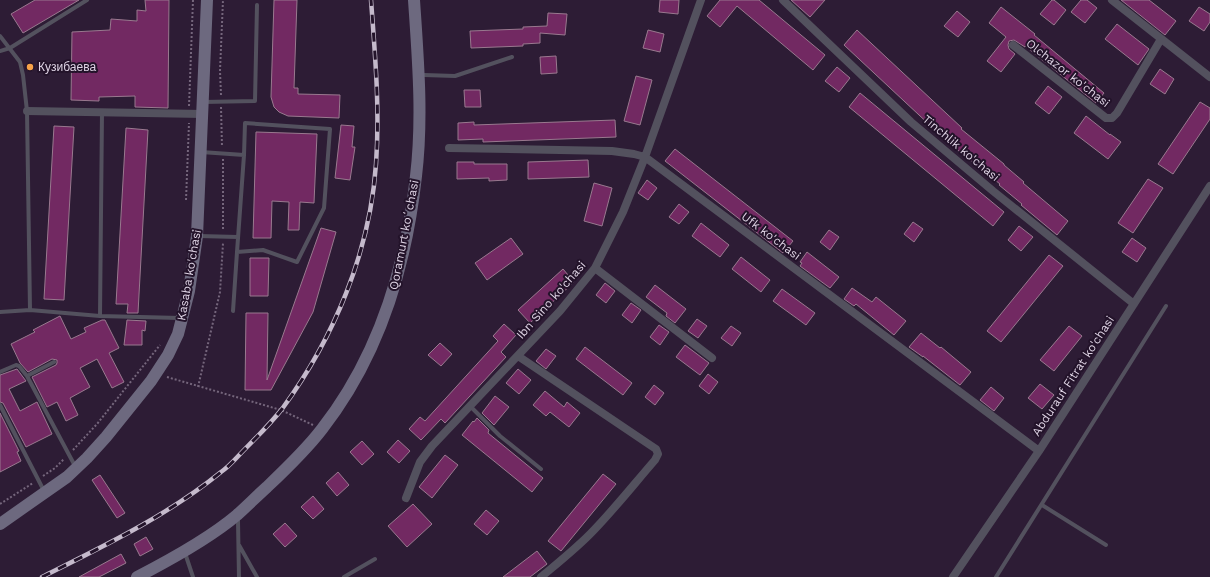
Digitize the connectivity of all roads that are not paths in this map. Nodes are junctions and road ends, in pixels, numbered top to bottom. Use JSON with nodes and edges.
{"nodes":[{"id":1,"x":87,"y":0,"type":"edge"},
{"id":2,"x":207,"y":0,"type":"edge"},
{"id":3,"x":414,"y":0,"type":"edge"},
{"id":4,"x":419,"y":0,"type":"edge"},
{"id":5,"x":701,"y":0,"type":"edge"},
{"id":6,"x":783,"y":0,"type":"edge"},
{"id":7,"x":1112,"y":0,"type":"edge"},
{"id":8,"x":257,"y":5,"type":"dead end"},
{"id":9,"x":0,"y":36,"type":"edge"},
{"id":10,"x":1162,"y":39,"type":"junction"},
{"id":11,"x":1013,"y":45,"type":"dead end"},
{"id":12,"x":10,"y":48,"type":"junction"},
{"id":13,"x":0,"y":51,"type":"edge"},
{"id":14,"x":512,"y":57,"type":"dead end"},
{"id":15,"x":424,"y":75,"type":"junction"},
{"id":16,"x":1210,"y":77,"type":"edge"},
{"id":17,"x":203,"y":108,"type":"junction"},
{"id":18,"x":27,"y":111,"type":"junction"},
{"id":19,"x":102,"y":112,"type":"junction"},
{"id":20,"x":449,"y":148,"type":"dead end"},
{"id":21,"x":201,"y":152,"type":"junction"},
{"id":22,"x":244,"y":155,"type":"junction"},
{"id":23,"x":645,"y":157,"type":"junction"},
{"id":24,"x":1210,"y":186,"type":"edge"},
{"id":25,"x":197,"y":236,"type":"junction"},
{"id":26,"x":238,"y":237,"type":"junction"},
{"id":27,"x":237,"y":252,"type":"junction"},
{"id":28,"x":595,"y":268,"type":"junction"},
{"id":29,"x":1134,"y":304,"type":"junction"},
{"id":30,"x":1166,"y":306,"type":"dead end"},
{"id":31,"x":30,"y":310,"type":"junction"},
{"id":32,"x":233,"y":311,"type":"dead end"},
{"id":33,"x":0,"y":312,"type":"edge"},
{"id":34,"x":100,"y":316,"type":"junction"},
{"id":35,"x":182,"y":318,"type":"junction"},
{"id":36,"x":518,"y":356,"type":"junction"},
{"id":37,"x":712,"y":358,"type":"dead end"},
{"id":38,"x":54,"y":362,"type":"dead end"},
{"id":39,"x":0,"y":372,"type":"edge"},
{"id":40,"x":27,"y":376,"type":"junction"},
{"id":41,"x":0,"y":405,"type":"edge"},
{"id":42,"x":470,"y":406,"type":"junction"},
{"id":43,"x":1039,"y":451,"type":"junction"},
{"id":44,"x":76,"y":468,"type":"junction"},
{"id":45,"x":541,"y":469,"type":"dead end"},
{"id":46,"x":45,"y":493,"type":"junction"},
{"id":47,"x":406,"y":498,"type":"dead end"},
{"id":48,"x":1042,"y":505,"type":"junction"},
{"id":49,"x":238,"y":521,"type":"junction"},
{"id":50,"x":1,"y":522,"type":"edge"},
{"id":51,"x":238,"y":544,"type":"junction"},
{"id":52,"x":1106,"y":546,"type":"dead end"},
{"id":53,"x":186,"y":556,"type":"junction"},
{"id":54,"x":375,"y":559,"type":"dead end"},
{"id":55,"x":137,"y":577,"type":"edge"},
{"id":56,"x":151,"y":577,"type":"edge"},
{"id":57,"x":193,"y":577,"type":"edge"},
{"id":58,"x":239,"y":577,"type":"edge"},
{"id":59,"x":257,"y":577,"type":"edge"},
{"id":60,"x":344,"y":577,"type":"edge"},
{"id":61,"x":541,"y":577,"type":"edge"},
{"id":62,"x":953,"y":577,"type":"edge"},
{"id":63,"x":996,"y":577,"type":"edge"}],
"edges":[{"from":1,"to":12,"type":"lane"},
{"from":2,"to":17,"type":"main road","name":"Kasaba ko'chasi"},
{"from":3,"to":55,"type":"main road","name":"Qoramurt koʻchasi"},
{"from":4,"to":15,"type":"main road","name":"Qoramurt koʻchasi"},
{"from":5,"to":23,"type":"street","name":"Ibn Sino ko'chasi"},
{"from":6,"to":29,"type":"street","name":"Tinchlik ko'chasi"},
{"from":7,"to":10,"type":"street"},
{"from":8,"to":17,"type":"lane"},
{"from":9,"to":12,"type":"lane"},
{"from":10,"to":11,"type":"street","name":"Olchazor ko'chasi"},
{"from":10,"to":16,"type":"street"},
{"from":12,"to":13,"type":"lane"},
{"from":12,"to":18,"type":"lane"},
{"from":14,"to":15,"type":"lane"},
{"from":15,"to":49,"type":"main road","name":"Qoramurt koʻchasi"},
{"from":17,"to":19,"type":"street"},
{"from":17,"to":21,"type":"main road","name":"Kasaba ko'chasi"},
{"from":18,"to":19,"type":"street"},
{"from":18,"to":31,"type":"lane"},
{"from":19,"to":34,"type":"lane"},
{"from":20,"to":23,"type":"street","name":"Ufk ko'chasi"},
{"from":21,"to":22,"type":"lane"},
{"from":21,"to":25,"type":"main road","name":"Kasaba ko'chasi"},
{"from":22,"to":26,"type":"lane"},
{"from":22,"to":27,"type":"lane"},
{"from":23,"to":28,"type":"street","name":"Ibn Sino ko'chasi"},
{"from":23,"to":43,"type":"street","name":"Ufk ko'chasi"},
{"from":24,"to":29,"type":"street","name":"Abdurauf Fitrat ko'chasi"},
{"from":25,"to":26,"type":"lane"},
{"from":25,"to":35,"type":"main road","name":"Kasaba ko'chasi"},
{"from":26,"to":27,"type":"lane"},
{"from":27,"to":32,"type":"lane"},
{"from":28,"to":36,"type":"street","name":"Ibn Sino ko'chasi"},
{"from":28,"to":37,"type":"street"},
{"from":29,"to":43,"type":"street","name":"Abdurauf Fitrat ko'chasi"},
{"from":30,"to":48,"type":"lane"},
{"from":31,"to":33,"type":"lane"},
{"from":31,"to":34,"type":"lane"},
{"from":34,"to":35,"type":"lane"},
{"from":35,"to":44,"type":"main road","name":"Kasaba ko'chasi"},
{"from":36,"to":42,"type":"street","name":"Ibn Sino ko'chasi"},
{"from":36,"to":61,"type":"street"},
{"from":38,"to":40,"type":"lane"},
{"from":39,"to":40,"type":"lane"},
{"from":40,"to":44,"type":"lane"},
{"from":41,"to":46,"type":"lane"},
{"from":42,"to":45,"type":"lane"},
{"from":42,"to":47,"type":"street","name":"Ibn Sino ko'chasi"},
{"from":43,"to":62,"type":"street","name":"Abdurauf Fitrat ko'chasi"},
{"from":44,"to":46,"type":"main road","name":"Kasaba ko'chasi"},
{"from":46,"to":50,"type":"main road","name":"Kasaba ko'chasi"},
{"from":48,"to":52,"type":"lane"},
{"from":48,"to":63,"type":"lane"},
{"from":49,"to":51,"type":"lane"},
{"from":49,"to":53,"type":"main road","name":"Qoramurt koʻchasi"},
{"from":51,"to":58,"type":"lane"},
{"from":51,"to":59,"type":"lane"},
{"from":53,"to":56,"type":"main road","name":"Qoramurt koʻchasi"},
{"from":53,"to":57,"type":"lane"},
{"from":54,"to":60,"type":"lane"}]}
